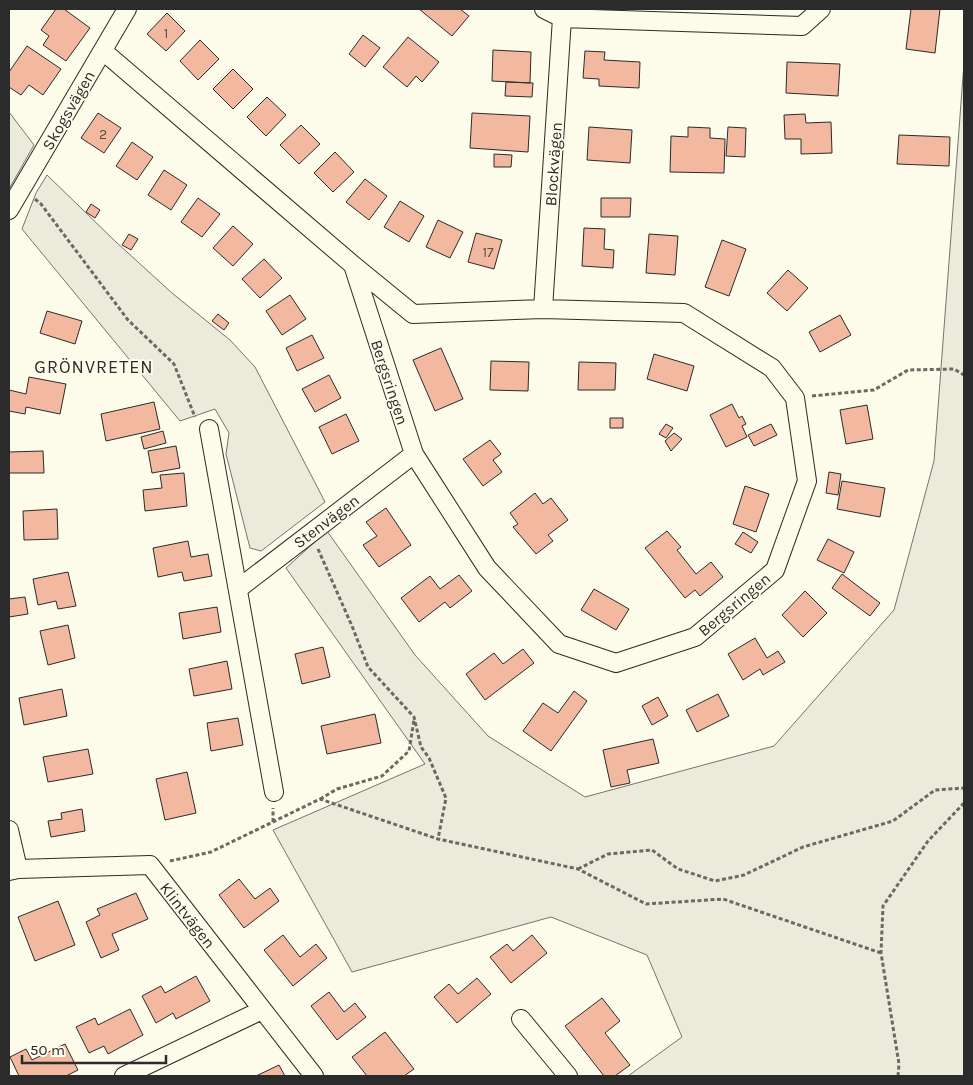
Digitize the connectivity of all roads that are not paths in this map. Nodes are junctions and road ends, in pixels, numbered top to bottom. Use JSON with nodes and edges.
{"nodes":[{"id":1,"x":127,"y":9,"type":"edge"},
{"id":2,"x":544,"y":9,"type":"edge"},
{"id":3,"x":821,"y":9,"type":"edge"},
{"id":4,"x":562,"y":18,"type":"junction"},
{"id":5,"x":103,"y":51,"type":"junction"},
{"id":6,"x":9,"y":210,"type":"edge"},
{"id":7,"x":353,"y":265,"type":"junction"},
{"id":8,"x":544,"y":309,"type":"junction"},
{"id":9,"x":209,"y":429,"type":"road end"},
{"id":10,"x":414,"y":454,"type":"junction"},
{"id":11,"x":238,"y":588,"type":"junction"},
{"id":12,"x":274,"y":792,"type":"dead end"},
{"id":13,"x":9,"y":830,"type":"edge"},
{"id":14,"x":13,"y":870,"type":"edge"},
{"id":15,"x":262,"y":1010,"type":"junction"},
{"id":16,"x":521,"y":1019,"type":"dead end"},
{"id":17,"x":124,"y":1076,"type":"edge"},
{"id":18,"x":314,"y":1076,"type":"edge"},
{"id":19,"x":568,"y":1076,"type":"edge"}],
"edges":[{"from":1,"to":5,"type":"street","name":"Skogsvägen"},
{"from":2,"to":4,"type":"street"},
{"from":3,"to":4,"type":"street"},
{"from":4,"to":8,"type":"street","name":"Blockvägen"},
{"from":5,"to":6,"type":"street","name":"Skogsvägen"},
{"from":5,"to":7,"type":"street","name":"Bergsringen"},
{"from":7,"to":8,"type":"street","name":"Bergsringen"},
{"from":7,"to":10,"type":"street","name":"Bergsringen"},
{"from":8,"to":10,"type":"street","name":"Bergsringen"},
{"from":9,"to":11,"type":"street"},
{"from":10,"to":11,"type":"street","name":"Stenvägen"},
{"from":11,"to":12,"type":"street"},
{"from":13,"to":14,"type":"street"},
{"from":14,"to":15,"type":"street","name":"Klintvägen"},
{"from":15,"to":17,"type":"street"},
{"from":15,"to":18,"type":"street","name":"Klintvägen"},
{"from":16,"to":19,"type":"street"}]}
